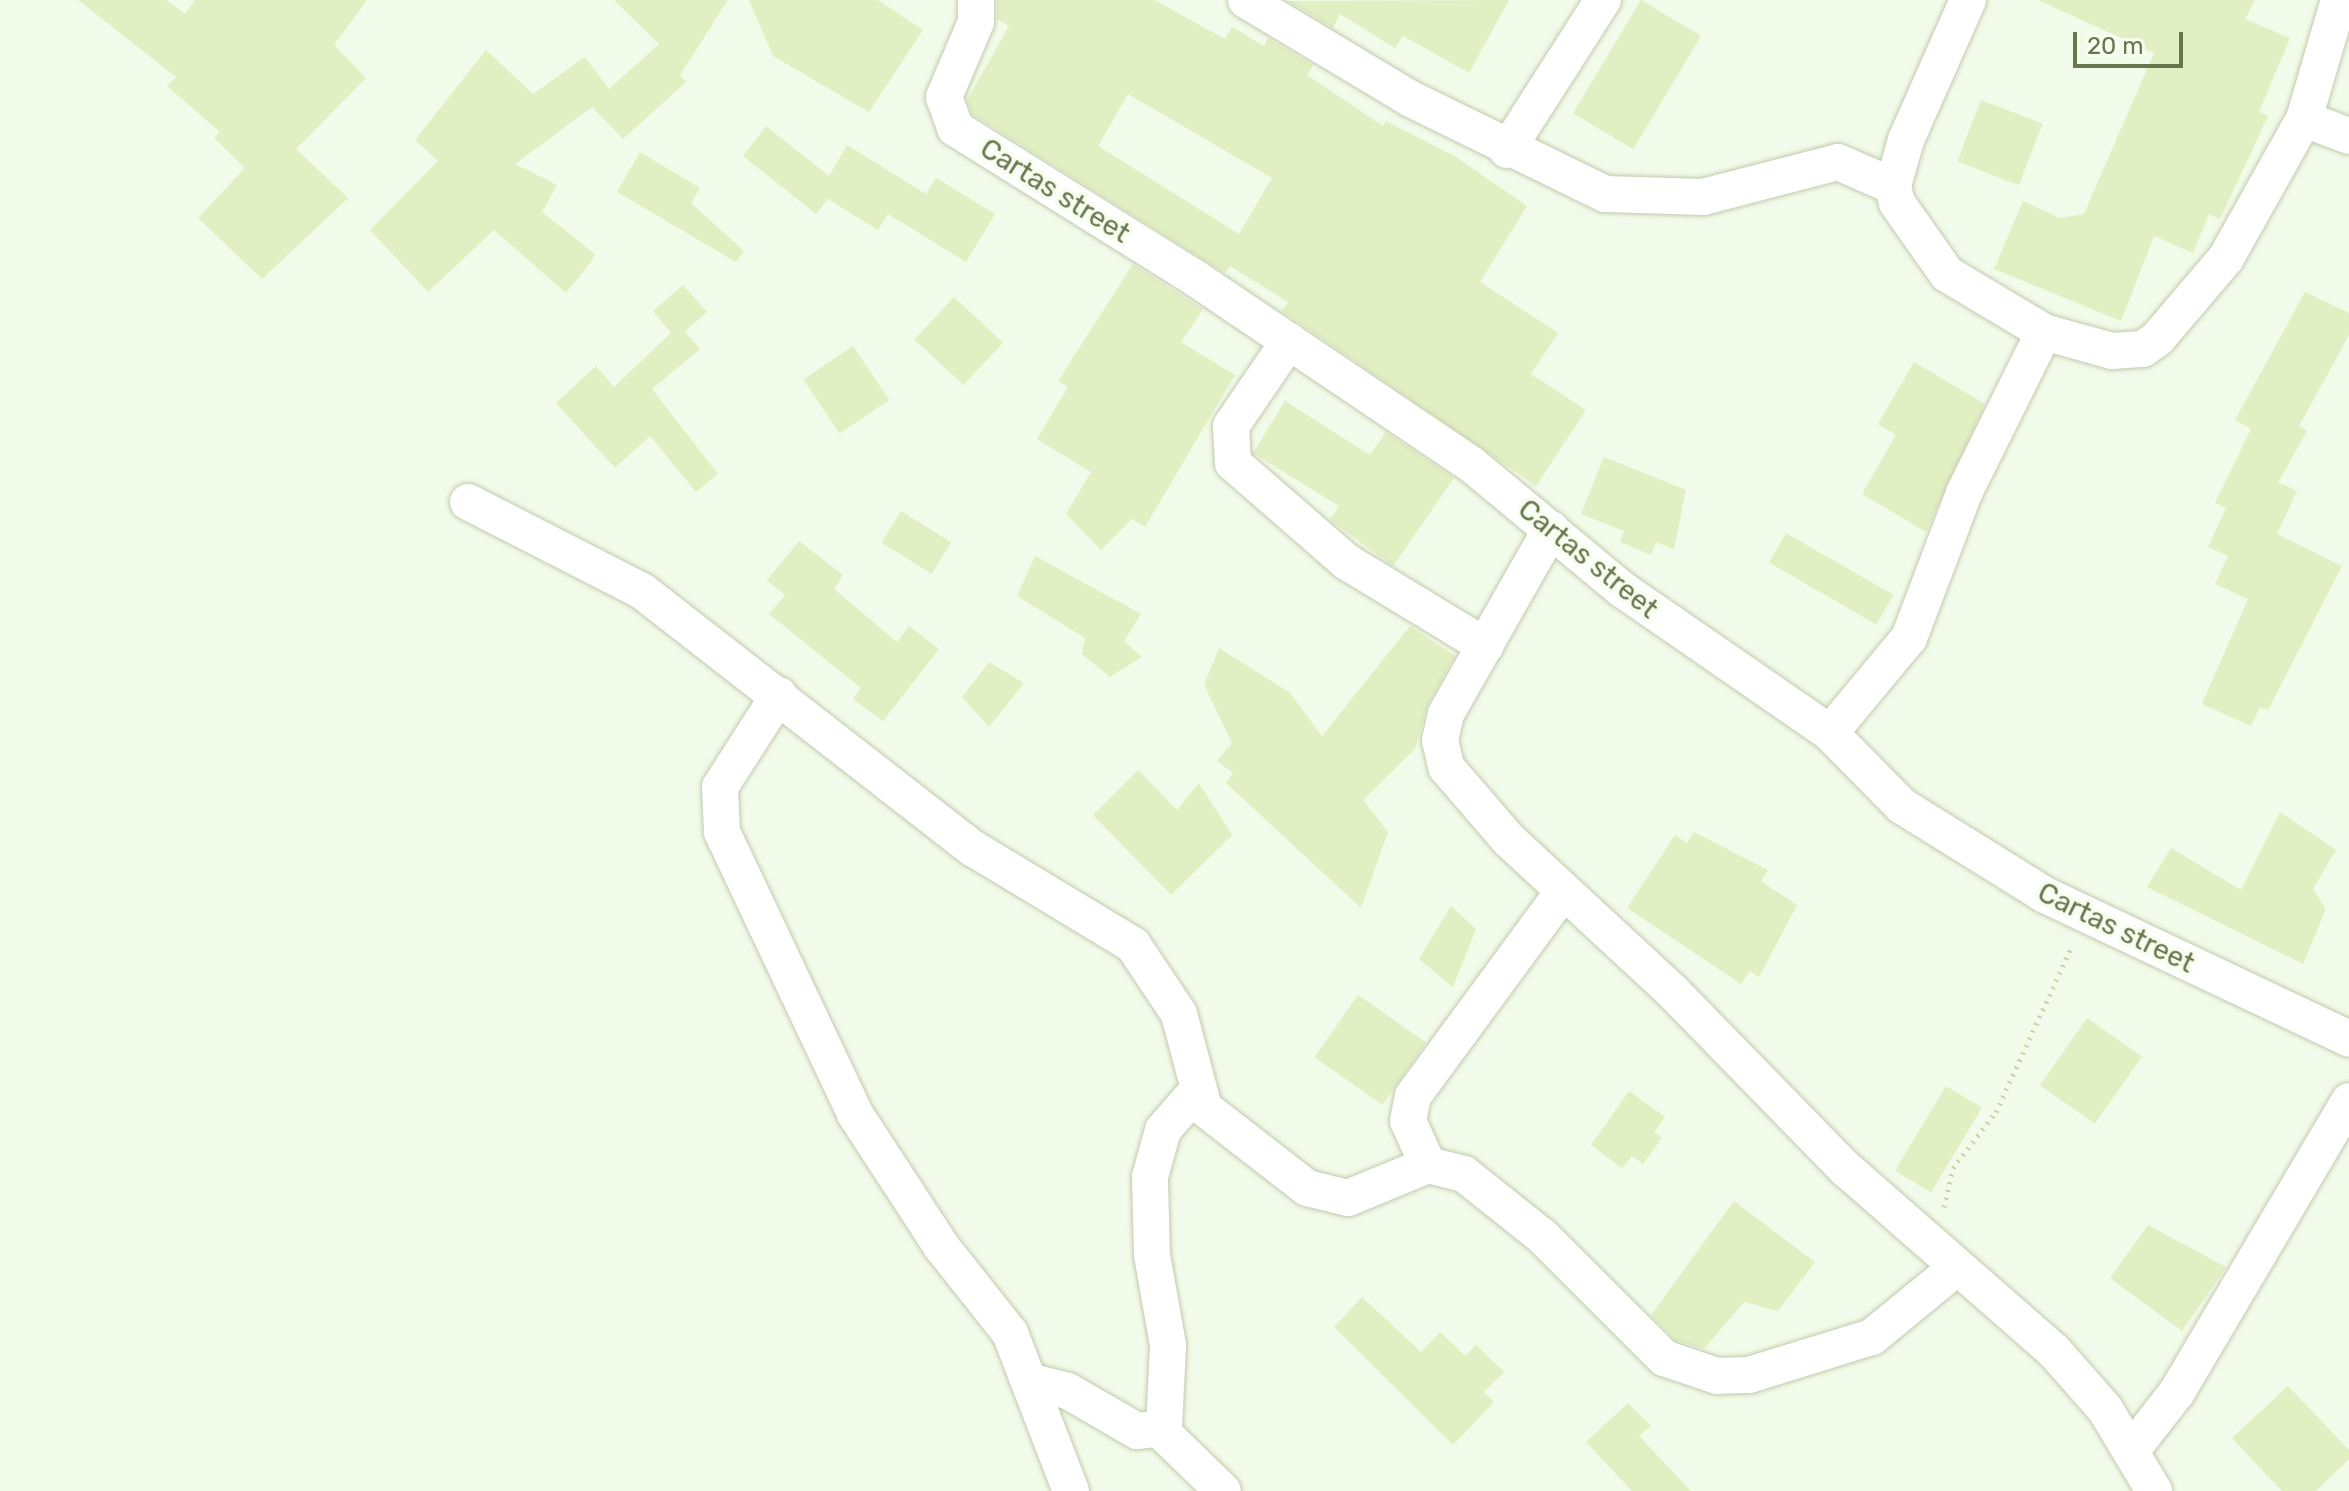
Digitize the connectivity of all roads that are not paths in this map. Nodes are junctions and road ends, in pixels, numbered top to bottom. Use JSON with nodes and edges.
{"nodes":[{"id":1,"x":976,"y":0,"type":"edge"},
{"id":2,"x":1246,"y":0,"type":"edge"},
{"id":3,"x":1603,"y":0,"type":"edge"},
{"id":4,"x":1968,"y":0,"type":"edge"},
{"id":5,"x":2339,"y":0,"type":"edge"},
{"id":6,"x":2304,"y":119,"type":"junction"},
{"id":7,"x":2349,"y":136,"type":"edge"},
{"id":8,"x":1507,"y":150,"type":"junction"},
{"id":9,"x":1893,"y":186,"type":"junction"},
{"id":10,"x":2044,"y":332,"type":"junction"},
{"id":11,"x":1289,"y":341,"type":"junction"},
{"id":12,"x":468,"y":502,"type":"dead end"},
{"id":13,"x":1551,"y":529,"type":"junction"},
{"id":14,"x":1485,"y":646,"type":"junction"},
{"id":15,"x":779,"y":695,"type":"junction"},
{"id":16,"x":1830,"y":733,"type":"junction"},
{"id":17,"x":1562,"y":893,"type":"junction"},
{"id":18,"x":2349,"y":1039,"type":"edge"},
{"id":19,"x":1195,"y":1093,"type":"junction"},
{"id":20,"x":2349,"y":1101,"type":"edge"},
{"id":21,"x":2340,"y":1138,"type":"edge"},
{"id":22,"x":1428,"y":1165,"type":"junction"},
{"id":23,"x":1946,"y":1257,"type":"junction"},
{"id":24,"x":1032,"y":1382,"type":"junction"},
{"id":25,"x":1161,"y":1431,"type":"junction"},
{"id":26,"x":2131,"y":1451,"type":"junction"},
{"id":27,"x":1071,"y":1491,"type":"edge"},
{"id":28,"x":1223,"y":1491,"type":"edge"},
{"id":29,"x":2154,"y":1491,"type":"edge"}],
"edges":[{"from":1,"to":11,"type":"street","name":"Cartas street"},
{"from":2,"to":8,"type":"street"},
{"from":3,"to":8,"type":"street"},
{"from":4,"to":9,"type":"street"},
{"from":5,"to":6,"type":"street"},
{"from":6,"to":7,"type":"street"},
{"from":6,"to":10,"type":"street"},
{"from":8,"to":9,"type":"street"},
{"from":9,"to":10,"type":"street"},
{"from":10,"to":16,"type":"street"},
{"from":11,"to":13,"type":"street","name":"Cartas street"},
{"from":11,"to":14,"type":"street"},
{"from":12,"to":15,"type":"street"},
{"from":13,"to":14,"type":"street"},
{"from":13,"to":16,"type":"street","name":"Cartas street"},
{"from":14,"to":17,"type":"street"},
{"from":15,"to":19,"type":"street"},
{"from":15,"to":24,"type":"street"},
{"from":16,"to":18,"type":"street","name":"Cartas street"},
{"from":17,"to":22,"type":"street"},
{"from":17,"to":23,"type":"street"},
{"from":19,"to":22,"type":"street"},
{"from":19,"to":25,"type":"street"},
{"from":20,"to":21,"type":"street"},
{"from":21,"to":26,"type":"street"},
{"from":22,"to":23,"type":"street"},
{"from":23,"to":26,"type":"street"},
{"from":24,"to":25,"type":"street"},
{"from":24,"to":27,"type":"street"},
{"from":25,"to":28,"type":"street"},
{"from":26,"to":29,"type":"street"}]}
